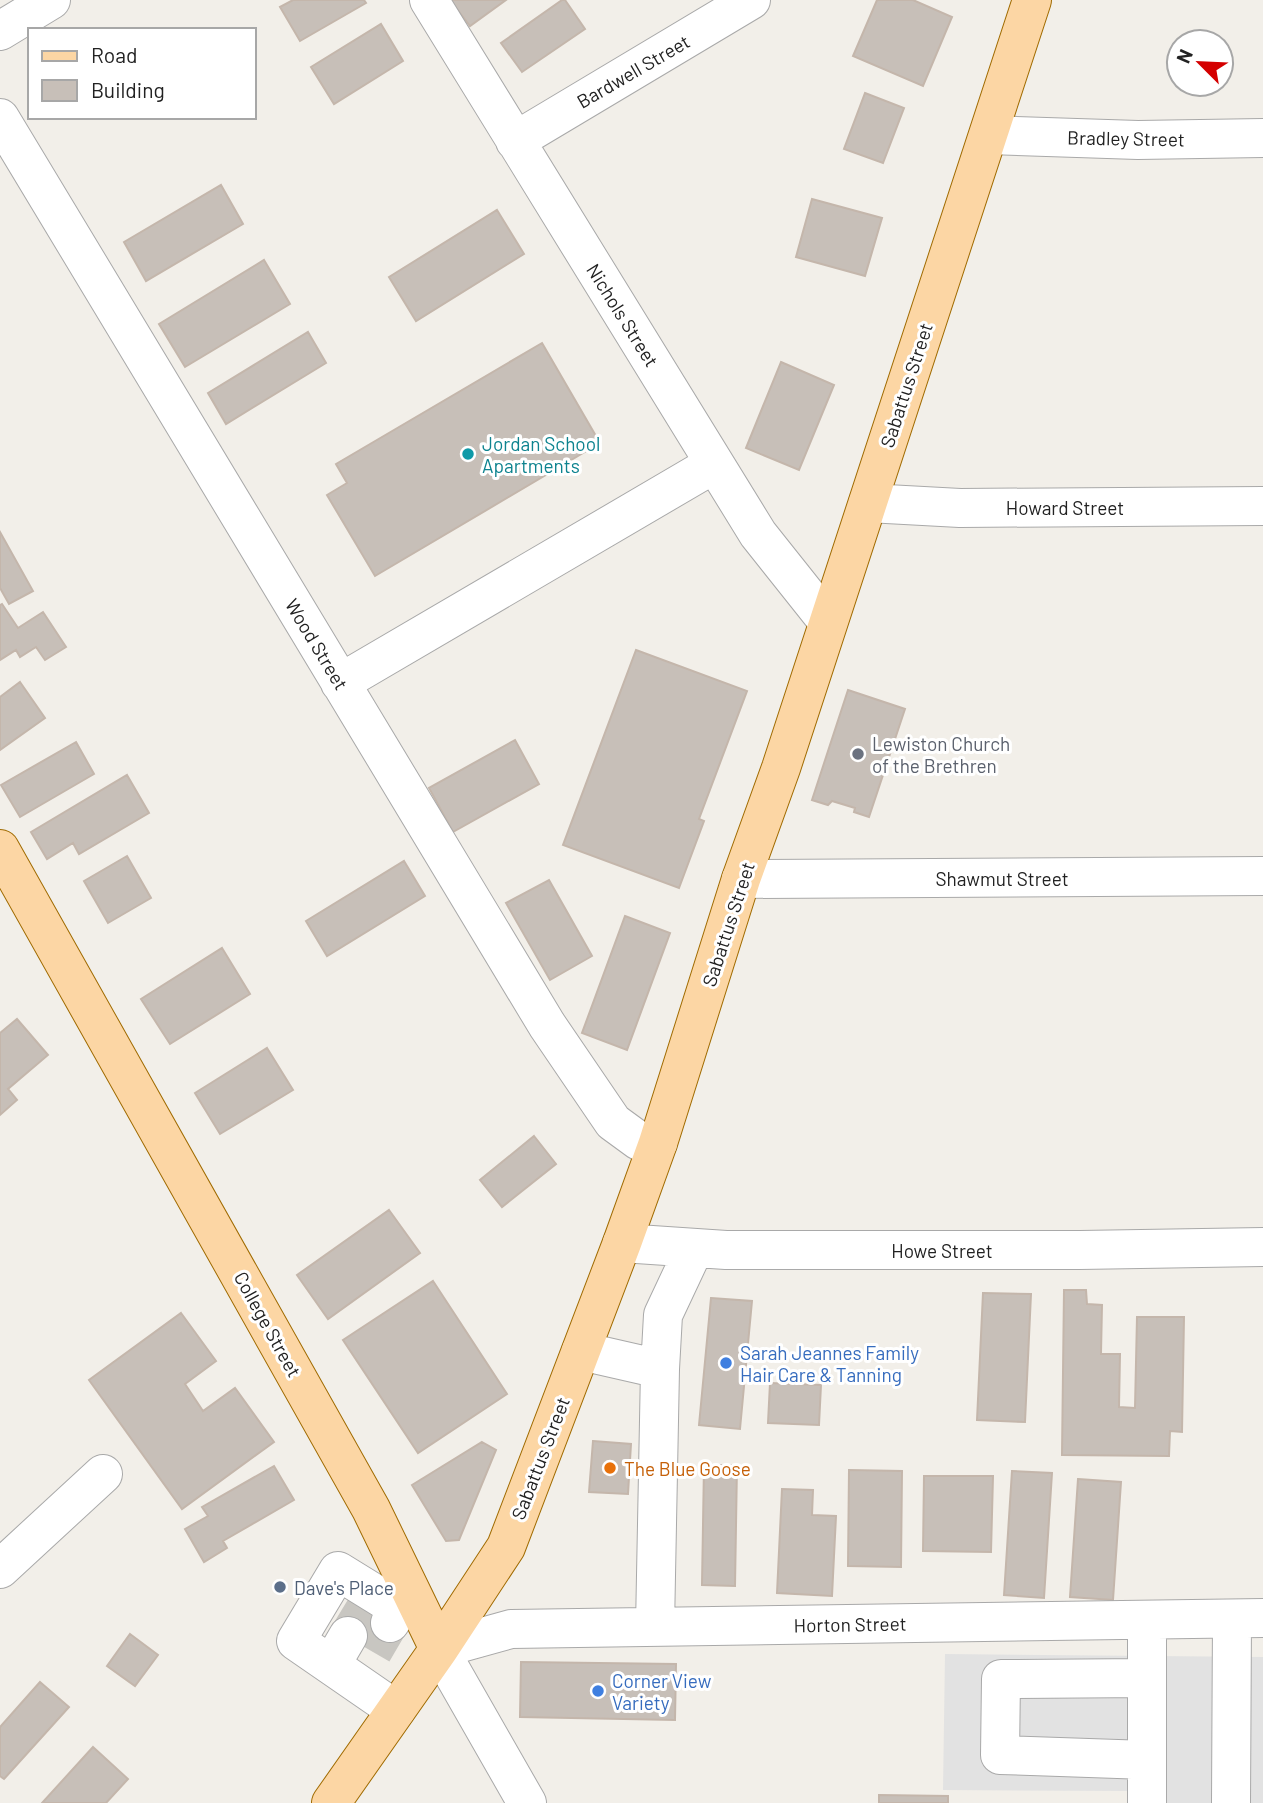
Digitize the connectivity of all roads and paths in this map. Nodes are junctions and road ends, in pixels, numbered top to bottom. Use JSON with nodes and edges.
{"nodes":[{"id":1,"x":51,"y":0,"type":"edge"},
{"id":2,"x":429,"y":0,"type":"edge"},
{"id":3,"x":751,"y":0,"type":"edge"},
{"id":4,"x":1032,"y":0,"type":"edge"},
{"id":5,"x":0,"y":31,"type":"edge"},
{"id":6,"x":0,"y":118,"type":"edge"},
{"id":7,"x":989,"y":135,"type":"junction"},
{"id":8,"x":1263,"y":138,"type":"edge"},
{"id":9,"x":515,"y":141,"type":"junction"},
{"id":10,"x":715,"y":464,"type":"junction"},
{"id":11,"x":868,"y":503,"type":"junction"},
{"id":12,"x":1263,"y":506,"type":"edge"},
{"id":13,"x":828,"y":622,"type":"junction"},
{"id":14,"x":340,"y":683,"type":"junction"},
{"id":15,"x":0,"y":849,"type":"edge"},
{"id":16,"x":1263,"y":876,"type":"edge"},
{"id":17,"x":741,"y":879,"type":"junction"},
{"id":18,"x":658,"y":1143,"type":"junction"},
{"id":19,"x":622,"y":1243,"type":"junction"},
{"id":20,"x":1263,"y":1247,"type":"edge"},
{"id":21,"x":694,"y":1250,"type":"junction"},
{"id":22,"x":581,"y":1351,"type":"junction"},
{"id":23,"x":660,"y":1369,"type":"junction"},
{"id":24,"x":103,"y":1474,"type":"dead end"},
{"id":25,"x":397,"y":1558,"type":"junction"},
{"id":26,"x":0,"y":1569,"type":"edge"},
{"id":27,"x":1248,"y":1618,"type":"edge"},
{"id":28,"x":1147,"y":1620,"type":"junction"},
{"id":29,"x":655,"y":1627,"type":"junction"},
{"id":30,"x":439,"y":1649,"type":"junction"},
{"id":31,"x":1147,"y":1678,"type":"junction"},
{"id":32,"x":396,"y":1710,"type":"junction"},
{"id":33,"x":1147,"y":1760,"type":"junction"},
{"id":34,"x":331,"y":1803,"type":"edge"},
{"id":35,"x":527,"y":1803,"type":"edge"},
{"id":36,"x":1147,"y":1803,"type":"edge"},
{"id":37,"x":1231,"y":1803,"type":"edge"}],
"edges":[{"from":1,"to":5,"type":"street"},
{"from":2,"to":9,"type":"street","name":"Nichols Street"},
{"from":3,"to":9,"type":"street","name":"Bardwell Street"},
{"from":4,"to":7,"type":"main road","name":"Sabattus Street"},
{"from":6,"to":14,"type":"street","name":"Wood Street"},
{"from":7,"to":8,"type":"street","name":"Bradley Street"},
{"from":7,"to":11,"type":"main road","name":"Sabattus Street"},
{"from":9,"to":10,"type":"street","name":"Nichols Street"},
{"from":10,"to":13,"type":"street","name":"Nichols Street"},
{"from":10,"to":14,"type":"street"},
{"from":11,"to":12,"type":"street","name":"Howard Street"},
{"from":11,"to":13,"type":"main road","name":"Sabattus Street"},
{"from":13,"to":17,"type":"main road","name":"Sabattus Street"},
{"from":14,"to":18,"type":"street","name":"Wood Street"},
{"from":15,"to":25,"type":"main road","name":"College Street"},
{"from":16,"to":17,"type":"street","name":"Shawmut Street"},
{"from":17,"to":18,"type":"main road","name":"Sabattus Street"},
{"from":18,"to":19,"type":"main road","name":"Sabattus Street"},
{"from":19,"to":21,"type":"street","name":"Howe Street"},
{"from":19,"to":22,"type":"main road","name":"Sabattus Street"},
{"from":20,"to":21,"type":"street","name":"Howe Street"},
{"from":21,"to":23,"type":"street"},
{"from":22,"to":23,"type":"street"},
{"from":22,"to":30,"type":"main road","name":"Sabattus Street"},
{"from":23,"to":29,"type":"street"},
{"from":24,"to":26,"type":"street"},
{"from":25,"to":30,"type":"main road","name":"College Street"},
{"from":25,"to":32,"type":"street"},
{"from":27,"to":28,"type":"street","name":"Horton Street"},
{"from":27,"to":37,"type":"street"},
{"from":28,"to":29,"type":"street","name":"Horton Street"},
{"from":28,"to":31,"type":"street"},
{"from":29,"to":30,"type":"street","name":"Horton Street"},
{"from":30,"to":32,"type":"main road","name":"Sabattus Street"},
{"from":30,"to":35,"type":"street","name":"College Street"},
{"from":31,"to":33,"type":"street"},
{"from":31,"to":33,"type":"street"},
{"from":32,"to":34,"type":"main road","name":"Sabattus Street"},
{"from":33,"to":36,"type":"street"}]}
